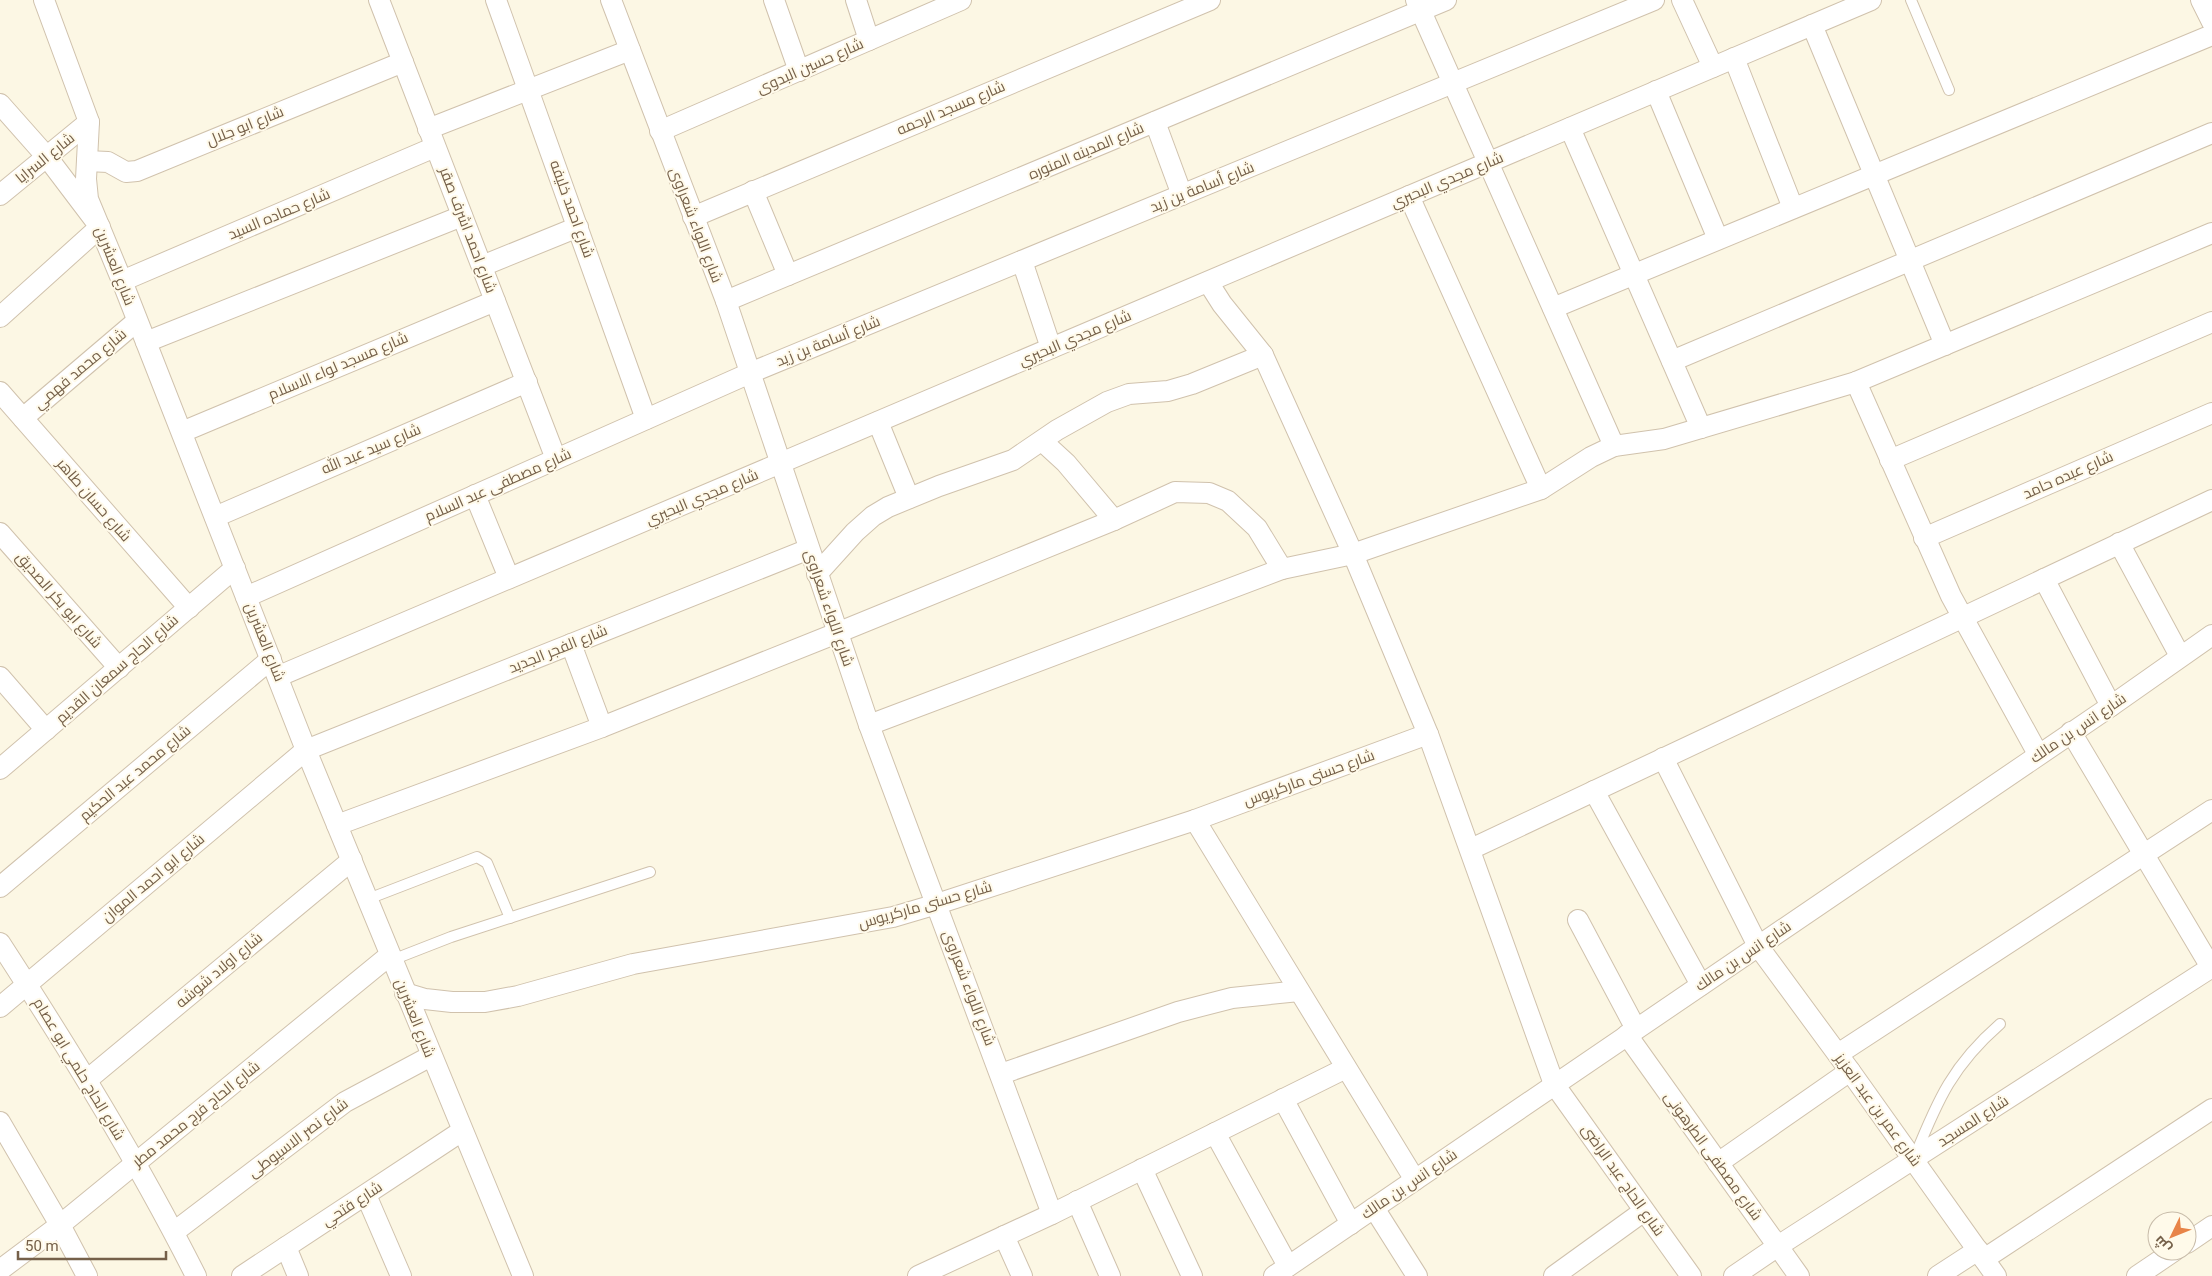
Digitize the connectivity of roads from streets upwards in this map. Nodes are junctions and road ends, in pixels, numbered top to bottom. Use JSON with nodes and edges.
{"nodes":[{"id":1,"x":44,"y":0,"type":"edge"},
{"id":2,"x":379,"y":0,"type":"edge"},
{"id":3,"x":496,"y":0,"type":"edge"},
{"id":4,"x":611,"y":0,"type":"edge"},
{"id":5,"x":774,"y":0,"type":"edge"},
{"id":6,"x":856,"y":0,"type":"edge"},
{"id":7,"x":961,"y":0,"type":"edge"},
{"id":8,"x":1210,"y":0,"type":"edge"},
{"id":9,"x":1446,"y":0,"type":"edge"},
{"id":10,"x":1654,"y":0,"type":"edge"},
{"id":11,"x":1682,"y":0,"type":"edge"},
{"id":12,"x":1871,"y":0,"type":"edge"},
{"id":13,"x":2202,"y":0,"type":"edge"},
{"id":14,"x":937,"y":5,"type":"edge"},
{"id":15,"x":1419,"y":5,"type":"edge"},
{"id":16,"x":1168,"y":8,"type":"edge"},
{"id":17,"x":2212,"y":22,"type":"edge"},
{"id":18,"x":1812,"y":25,"type":"junction"},
{"id":19,"x":2212,"y":35,"type":"edge"},
{"id":20,"x":869,"y":40,"type":"junction"},
{"id":21,"x":630,"y":50,"type":"junction"},
{"id":22,"x":1734,"y":58,"type":"junction"},
{"id":23,"x":403,"y":62,"type":"junction"},
{"id":24,"x":1713,"y":67,"type":"junction"},
{"id":25,"x":799,"y":71,"type":"junction"},
{"id":26,"x":1453,"y":83,"type":"junction"},
{"id":27,"x":528,"y":90,"type":"junction"},
{"id":28,"x":1656,"y":91,"type":"junction"},
{"id":29,"x":0,"y":104,"type":"edge"},
{"id":30,"x":90,"y":122,"type":"junction"},
{"id":31,"x":1155,"y":122,"type":"junction"},
{"id":32,"x":1570,"y":128,"type":"junction"},
{"id":33,"x":660,"y":131,"type":"junction"},
{"id":34,"x":2212,"y":133,"type":"edge"},
{"id":35,"x":432,"y":138,"type":"junction"},
{"id":36,"x":47,"y":157,"type":"junction"},
{"id":37,"x":87,"y":161,"type":"junction"},
{"id":38,"x":1488,"y":162,"type":"junction"},
{"id":39,"x":1874,"y":175,"type":"junction"},
{"id":40,"x":753,"y":192,"type":"junction"},
{"id":41,"x":0,"y":195,"type":"edge"},
{"id":42,"x":1182,"y":195,"type":"junction"},
{"id":43,"x":1409,"y":196,"type":"junction"},
{"id":44,"x":1793,"y":208,"type":"junction"},
{"id":45,"x":462,"y":216,"type":"junction"},
{"id":46,"x":693,"y":217,"type":"junction"},
{"id":47,"x":100,"y":227,"type":"junction"},
{"id":48,"x":578,"y":227,"type":"junction"},
{"id":49,"x":2212,"y":233,"type":"edge"},
{"id":50,"x":1718,"y":239,"type":"junction"},
{"id":51,"x":1022,"y":261,"type":"junction"},
{"id":52,"x":1910,"y":261,"type":"junction"},
{"id":53,"x":482,"y":266,"type":"junction"},
{"id":54,"x":1634,"y":274,"type":"junction"},
{"id":55,"x":788,"y":275,"type":"junction"},
{"id":56,"x":122,"y":281,"type":"junction"},
{"id":57,"x":1208,"y":282,"type":"junction"},
{"id":58,"x":495,"y":301,"type":"junction"},
{"id":59,"x":726,"y":301,"type":"junction"},
{"id":60,"x":1553,"y":308,"type":"junction"},
{"id":61,"x":0,"y":317,"type":"edge"},
{"id":62,"x":137,"y":321,"type":"junction"},
{"id":63,"x":2212,"y":322,"type":"edge"},
{"id":64,"x":146,"y":342,"type":"junction"},
{"id":65,"x":1945,"y":345,"type":"junction"},
{"id":66,"x":1051,"y":348,"type":"junction"},
{"id":67,"x":1263,"y":355,"type":"junction"},
{"id":68,"x":1672,"y":361,"type":"junction"},
{"id":69,"x":750,"y":373,"type":"junction"},
{"id":70,"x":527,"y":382,"type":"junction"},
{"id":71,"x":1856,"y":382,"type":"junction"},
{"id":72,"x":0,"y":392,"type":"edge"},
{"id":73,"x":2212,"y":412,"type":"edge"},
{"id":74,"x":23,"y":418,"type":"junction"},
{"id":75,"x":646,"y":419,"type":"junction"},
{"id":76,"x":878,"y":422,"type":"junction"},
{"id":77,"x":1701,"y":428,"type":"junction"},
{"id":78,"x":182,"y":432,"type":"junction"},
{"id":79,"x":1042,"y":441,"type":"junction"},
{"id":80,"x":1614,"y":446,"type":"junction"},
{"id":81,"x":556,"y":459,"type":"junction"},
{"id":82,"x":1890,"y":460,"type":"junction"},
{"id":83,"x":781,"y":463,"type":"junction"},
{"id":84,"x":1542,"y":489,"type":"junction"},
{"id":85,"x":475,"y":495,"type":"junction"},
{"id":86,"x":909,"y":498,"type":"junction"},
{"id":87,"x":2212,"y":500,"type":"edge"},
{"id":88,"x":215,"y":517,"type":"junction"},
{"id":89,"x":1114,"y":520,"type":"junction"},
{"id":90,"x":0,"y":533,"type":"edge"},
{"id":91,"x":1924,"y":538,"type":"junction"},
{"id":92,"x":2119,"y":544,"type":"junction"},
{"id":93,"x":809,"y":550,"type":"junction"},
{"id":94,"x":1353,"y":554,"type":"junction"},
{"id":95,"x":235,"y":568,"type":"junction"},
{"id":96,"x":1282,"y":569,"type":"junction"},
{"id":97,"x":817,"y":574,"type":"junction"},
{"id":98,"x":510,"y":578,"type":"junction"},
{"id":99,"x":2044,"y":579,"type":"junction"},
{"id":100,"x":246,"y":597,"type":"junction"},
{"id":101,"x":189,"y":608,"type":"junction"},
{"id":102,"x":1963,"y":617,"type":"junction"},
{"id":103,"x":837,"y":633,"type":"junction"},
{"id":104,"x":2212,"y":635,"type":"edge"},
{"id":105,"x":571,"y":644,"type":"junction"},
{"id":106,"x":2180,"y":656,"type":"junction"},
{"id":107,"x":119,"y":668,"type":"junction"},
{"id":108,"x":275,"y":668,"type":"junction"},
{"id":109,"x":0,"y":677,"type":"edge"},
{"id":110,"x":2111,"y":706,"type":"junction"},
{"id":111,"x":869,"y":725,"type":"junction"},
{"id":112,"x":602,"y":727,"type":"junction"},
{"id":113,"x":46,"y":730,"type":"junction"},
{"id":114,"x":2071,"y":732,"type":"junction"},
{"id":115,"x":1428,"y":734,"type":"junction"},
{"id":116,"x":306,"y":750,"type":"junction"},
{"id":117,"x":2038,"y":754,"type":"junction"},
{"id":118,"x":1663,"y":758,"type":"junction"},
{"id":119,"x":0,"y":770,"type":"edge"},
{"id":120,"x":1594,"y":791,"type":"junction"},
{"id":121,"x":2212,"y":810,"type":"edge"},
{"id":122,"x":1195,"y":820,"type":"junction"},
{"id":123,"x":337,"y":825,"type":"junction"},
{"id":124,"x":1471,"y":849,"type":"junction"},
{"id":125,"x":2144,"y":854,"type":"junction"},
{"id":126,"x":352,"y":860,"type":"junction"},
{"id":127,"x":0,"y":887,"type":"edge"},
{"id":128,"x":937,"y":904,"type":"junction"},
{"id":129,"x":1578,"y":920,"type":"dead end"},
{"id":130,"x":0,"y":943,"type":"edge"},
{"id":131,"x":1758,"y":946,"type":"junction"},
{"id":132,"x":391,"y":957,"type":"junction"},
{"id":133,"x":2212,"y":968,"type":"edge"},
{"id":134,"x":27,"y":984,"type":"junction"},
{"id":135,"x":1701,"y":985,"type":"junction"},
{"id":136,"x":1299,"y":991,"type":"junction"},
{"id":137,"x":405,"y":993,"type":"junction"},
{"id":138,"x":0,"y":1007,"type":"edge"},
{"id":139,"x":1631,"y":1032,"type":"junction"},
{"id":140,"x":1838,"y":1054,"type":"junction"},
{"id":141,"x":431,"y":1056,"type":"junction"},
{"id":142,"x":1346,"y":1068,"type":"junction"},
{"id":143,"x":1850,"y":1071,"type":"junction"},
{"id":144,"x":1001,"y":1074,"type":"junction"},
{"id":145,"x":87,"y":1080,"type":"junction"},
{"id":146,"x":1554,"y":1084,"type":"junction"},
{"id":147,"x":1283,"y":1099,"type":"junction"},
{"id":148,"x":2212,"y":1109,"type":"edge"},
{"id":149,"x":0,"y":1122,"type":"edge"},
{"id":150,"x":462,"y":1131,"type":"junction"},
{"id":151,"x":1215,"y":1133,"type":"junction"},
{"id":152,"x":1913,"y":1159,"type":"junction"},
{"id":153,"x":136,"y":1163,"type":"junction"},
{"id":154,"x":1718,"y":1163,"type":"junction"},
{"id":155,"x":1142,"y":1169,"type":"junction"},
{"id":156,"x":1414,"y":1180,"type":"junction"},
{"id":157,"x":366,"y":1195,"type":"junction"},
{"id":158,"x":1077,"y":1202,"type":"junction"},
{"id":159,"x":1374,"y":1208,"type":"junction"},
{"id":160,"x":1644,"y":1211,"type":"junction"},
{"id":161,"x":1052,"y":1214,"type":"junction"},
{"id":162,"x":1351,"y":1224,"type":"junction"},
{"id":163,"x":60,"y":1226,"type":"junction"},
{"id":164,"x":2212,"y":1226,"type":"edge"},
{"id":165,"x":174,"y":1232,"type":"junction"},
{"id":166,"x":1004,"y":1236,"type":"junction"},
{"id":167,"x":2197,"y":1236,"type":"edge"},
{"id":168,"x":1778,"y":1246,"type":"junction"},
{"id":169,"x":286,"y":1247,"type":"junction"},
{"id":170,"x":1981,"y":1254,"type":"junction"},
{"id":171,"x":2159,"y":1261,"type":"edge"},
{"id":172,"x":0,"y":1270,"type":"edge"},
{"id":173,"x":1281,"y":1271,"type":"edge"},
{"id":174,"x":929,"y":1274,"type":"edge"},
{"id":175,"x":87,"y":1276,"type":"edge"},
{"id":176,"x":196,"y":1276,"type":"edge"},
{"id":177,"x":242,"y":1276,"type":"edge"},
{"id":178,"x":298,"y":1276,"type":"edge"},
{"id":179,"x":401,"y":1276,"type":"edge"},
{"id":180,"x":523,"y":1276,"type":"edge"},
{"id":181,"x":1022,"y":1276,"type":"edge"},
{"id":182,"x":1110,"y":1276,"type":"edge"},
{"id":183,"x":1192,"y":1276,"type":"edge"},
{"id":184,"x":1417,"y":1276,"type":"edge"},
{"id":185,"x":1554,"y":1276,"type":"edge"},
{"id":186,"x":1691,"y":1276,"type":"edge"},
{"id":187,"x":1734,"y":1276,"type":"edge"},
{"id":188,"x":1799,"y":1276,"type":"edge"},
{"id":189,"x":1938,"y":1276,"type":"edge"},
{"id":190,"x":1996,"y":1276,"type":"edge"},
{"id":191,"x":2137,"y":1276,"type":"edge"}],
"edges":[{"from":1,"to":30,"type":"street","name":"شارع العشرين"},
{"from":2,"to":23,"type":"street","name":"شارع احمد اشرف صقر"},
{"from":3,"to":27,"type":"street","name":"شارع احمد خليفه"},
{"from":4,"to":21,"type":"street","name":"شارع اللواء شعراوى"},
{"from":5,"to":25,"type":"street"},
{"from":6,"to":20,"type":"street"},
{"from":7,"to":14,"type":"street","name":"شارع حسين البدوى"},
{"from":8,"to":16,"type":"street","name":"شارع مسجد الرحمه"},
{"from":9,"to":15,"type":"street","name":"شارع المدينه المنوره"},
{"from":10,"to":26,"type":"street","name":"شارع أسامة بن زيد"},
{"from":11,"to":24,"type":"street"},
{"from":12,"to":18,"type":"street","name":"شارع مجدي البحيري"},
{"from":13,"to":17,"type":"street"},
{"from":14,"to":20,"type":"street","name":"شارع حسين البدوى"},
{"from":15,"to":26,"type":"street"},
{"from":15,"to":31,"type":"street","name":"شارع المدينه المنوره"},
{"from":16,"to":40,"type":"street","name":"شارع مسجد الرحمه"},
{"from":18,"to":22,"type":"street","name":"شارع مجدي البحيري"},
{"from":18,"to":39,"type":"street"},
{"from":19,"to":39,"type":"street"},
{"from":20,"to":25,"type":"street","name":"شارع حسين البدوى"},
{"from":21,"to":27,"type":"street","name":"شارع حماده السيد"},
{"from":21,"to":33,"type":"street","name":"شارع اللواء شعراوى"},
{"from":22,"to":24,"type":"street","name":"شارع مجدي البحيري"},
{"from":22,"to":44,"type":"street"},
{"from":23,"to":35,"type":"street","name":"شارع احمد اشرف صقر"},
{"from":23,"to":37,"type":"street","name":"شارع ابو جلال"},
{"from":24,"to":28,"type":"street","name":"شارع مجدي البحيري"},
{"from":25,"to":33,"type":"street","name":"شارع حسين البدوى"},
{"from":26,"to":38,"type":"street"},
{"from":26,"to":42,"type":"street","name":"شارع أسامة بن زيد"},
{"from":27,"to":35,"type":"street","name":"شارع حماده السيد"},
{"from":27,"to":48,"type":"street","name":"شارع احمد خليفه"},
{"from":28,"to":32,"type":"street","name":"شارع مجدي البحيري"},
{"from":28,"to":50,"type":"street"},
{"from":29,"to":36,"type":"street"},
{"from":30,"to":36,"type":"street","name":"شارع السرايا"},
{"from":30,"to":37,"type":"street","name":"شارع العشرين"},
{"from":31,"to":42,"type":"street"},
{"from":31,"to":55,"type":"street","name":"شارع المدينه المنوره"},
{"from":32,"to":38,"type":"street","name":"شارع مجدي البحيري"},
{"from":32,"to":54,"type":"street"},
{"from":33,"to":46,"type":"street","name":"شارع اللواء شعراوى"},
{"from":34,"to":52,"type":"street"},
{"from":35,"to":45,"type":"street","name":"شارع احمد اشرف صقر"},
{"from":35,"to":56,"type":"street","name":"شارع حماده السيد"},
{"from":36,"to":41,"type":"street","name":"شارع السرايا"},
{"from":36,"to":47,"type":"street"},
{"from":37,"to":47,"type":"street","name":"شارع العشرين"},
{"from":38,"to":43,"type":"street","name":"شارع مجدي البحيري"},
{"from":38,"to":60,"type":"street"},
{"from":39,"to":44,"type":"street"},
{"from":39,"to":52,"type":"street"},
{"from":40,"to":46,"type":"street","name":"شارع مسجد الرحمه"},
{"from":40,"to":55,"type":"street"},
{"from":42,"to":51,"type":"street","name":"شارع أسامة بن زيد"},
{"from":43,"to":57,"type":"street","name":"شارع مجدي البحيري"},
{"from":43,"to":84,"type":"street"},
{"from":44,"to":50,"type":"street"},
{"from":45,"to":53,"type":"street","name":"شارع احمد اشرف صقر"},
{"from":45,"to":64,"type":"street"},
{"from":46,"to":59,"type":"street","name":"شارع اللواء شعراوى"},
{"from":47,"to":56,"type":"street","name":"شارع العشرين"},
{"from":47,"to":61,"type":"street"},
{"from":48,"to":53,"type":"street"},
{"from":48,"to":75,"type":"street","name":"شارع احمد خليفه"},
{"from":49,"to":65,"type":"street"},
{"from":50,"to":54,"type":"street"},
{"from":51,"to":66,"type":"street"},
{"from":51,"to":69,"type":"street","name":"شارع أسامة بن زيد"},
{"from":52,"to":65,"type":"street"},
{"from":52,"to":68,"type":"street"},
{"from":53,"to":58,"type":"street","name":"شارع احمد اشرف صقر"},
{"from":54,"to":60,"type":"street"},
{"from":54,"to":68,"type":"street"},
{"from":55,"to":59,"type":"street","name":"شارع المدينه المنوره"},
{"from":56,"to":62,"type":"street","name":"شارع العشرين"},
{"from":57,"to":66,"type":"street","name":"شارع مجدي البحيري"},
{"from":57,"to":67,"type":"street","name":"شارع الحاج عبد الراضى"},
{"from":58,"to":70,"type":"street","name":"شارع احمد اشرف صقر"},
{"from":58,"to":78,"type":"street","name":"شارع مسجد لواء الاسلام"},
{"from":59,"to":69,"type":"street","name":"شارع اللواء شعراوى"},
{"from":60,"to":80,"type":"street"},
{"from":62,"to":64,"type":"street","name":"شارع العشرين"},
{"from":62,"to":74,"type":"street","name":"شارع محمد فهمي"},
{"from":63,"to":82,"type":"street"},
{"from":64,"to":78,"type":"street","name":"شارع العشرين"},
{"from":65,"to":71,"type":"street"},
{"from":66,"to":76,"type":"street","name":"شارع مجدي البحيري"},
{"from":67,"to":79,"type":"street"},
{"from":67,"to":94,"type":"street","name":"شارع الحاج عبد الراضى"},
{"from":68,"to":77,"type":"street"},
{"from":69,"to":75,"type":"street","name":"شارع مصطفى عبد السلام"},
{"from":69,"to":83,"type":"street","name":"شارع اللواء شعراوى"},
{"from":70,"to":81,"type":"street","name":"شارع احمد اشرف صقر"},
{"from":70,"to":88,"type":"street","name":"شارع سيد عبد الله"},
{"from":71,"to":77,"type":"street"},
{"from":71,"to":82,"type":"street"},
{"from":72,"to":74,"type":"street","name":"شارع حسان طاهر"},
{"from":73,"to":91,"type":"street","name":"شارع عبده حامد"},
{"from":74,"to":101,"type":"street","name":"شارع حسان طاهر"},
{"from":75,"to":81,"type":"street","name":"شارع مصطفى عبد السلام"},
{"from":76,"to":83,"type":"street","name":"شارع مجدي البحيري"},
{"from":76,"to":86,"type":"street"},
{"from":77,"to":80,"type":"street"},
{"from":78,"to":88,"type":"street","name":"شارع العشرين"},
{"from":79,"to":86,"type":"street"},
{"from":79,"to":89,"type":"street"},
{"from":80,"to":84,"type":"street"},
{"from":81,"to":85,"type":"street","name":"شارع مصطفى عبد السلام"},
{"from":82,"to":91,"type":"street"},
{"from":83,"to":93,"type":"street","name":"شارع اللواء شعراوى"},
{"from":83,"to":98,"type":"street","name":"شارع مجدي البحيري"},
{"from":84,"to":94,"type":"street"},
{"from":85,"to":98,"type":"street"},
{"from":85,"to":100,"type":"street","name":"شارع مصطفى عبد السلام"},
{"from":86,"to":97,"type":"street"},
{"from":87,"to":92,"type":"street"},
{"from":88,"to":95,"type":"street","name":"شارع العشرين"},
{"from":89,"to":96,"type":"street"},
{"from":89,"to":103,"type":"street"},
{"from":90,"to":107,"type":"street","name":"شارع ابو بكر الصديق"},
{"from":91,"to":102,"type":"street"},
{"from":92,"to":99,"type":"street"},
{"from":92,"to":106,"type":"street"},
{"from":93,"to":97,"type":"street","name":"شارع اللواء شعراوى"},
{"from":93,"to":105,"type":"street","name":"شارع الفجر الجديد"},
{"from":94,"to":96,"type":"street"},
{"from":94,"to":115,"type":"street","name":"شارع الحاج عبد الراضى"},
{"from":95,"to":100,"type":"street","name":"شارع العشرين"},
{"from":95,"to":101,"type":"street","name":"شارع الحاج سمعان القديم"},
{"from":96,"to":111,"type":"street"},
{"from":97,"to":103,"type":"street","name":"شارع اللواء شعراوى"},
{"from":98,"to":108,"type":"street","name":"شارع مجدي البحيري"},
{"from":99,"to":102,"type":"street"},
{"from":99,"to":110,"type":"street"},
{"from":100,"to":108,"type":"street","name":"شارع العشرين"},
{"from":101,"to":107,"type":"street","name":"شارع الحاج سمعان القديم"},
{"from":102,"to":117,"type":"street"},
{"from":102,"to":118,"type":"street"},
{"from":103,"to":111,"type":"street","name":"شارع اللواء شعراوى"},
{"from":103,"to":112,"type":"street"},
{"from":104,"to":106,"type":"street","name":"شارع انس بن مالك"},
{"from":105,"to":112,"type":"street"},
{"from":105,"to":116,"type":"street","name":"شارع الفجر الجديد"},
{"from":106,"to":110,"type":"street","name":"شارع انس بن مالك"},
{"from":107,"to":113,"type":"street","name":"شارع الحاج سمعان القديم"},
{"from":108,"to":116,"type":"street","name":"شارع العشرين"},
{"from":108,"to":127,"type":"street","name":"شارع محمد عبد الحكيم"},
{"from":109,"to":113,"type":"street"},
{"from":110,"to":114,"type":"street","name":"شارع انس بن مالك"},
{"from":111,"to":128,"type":"street","name":"شارع اللواء شعراوى"},
{"from":112,"to":123,"type":"street"},
{"from":113,"to":119,"type":"street","name":"شارع الحاج سمعان القديم"},
{"from":114,"to":117,"type":"street","name":"شارع انس بن مالك"},
{"from":114,"to":125,"type":"street"},
{"from":115,"to":122,"type":"street","name":"شارع حسنى ماركريوس"},
{"from":115,"to":124,"type":"street","name":"شارع الحاج عبد الراضى"},
{"from":116,"to":123,"type":"street","name":"شارع العشرين"},
{"from":116,"to":134,"type":"street","name":"شارع ابو احمد الموان"},
{"from":117,"to":131,"type":"street","name":"شارع انس بن مالك"},
{"from":118,"to":120,"type":"street"},
{"from":118,"to":131,"type":"street","name":"شارع عمر بن عبد العزيز"},
{"from":120,"to":124,"type":"street"},
{"from":120,"to":135,"type":"street"},
{"from":121,"to":125,"type":"street"},
{"from":122,"to":128,"type":"street","name":"شارع حسنى ماركريوس"},
{"from":122,"to":136,"type":"street"},
{"from":123,"to":126,"type":"street","name":"شارع العشرين"},
{"from":124,"to":146,"type":"street","name":"شارع الحاج عبد الراضى"},
{"from":125,"to":133,"type":"street"},
{"from":125,"to":140,"type":"street"},
{"from":126,"to":132,"type":"street","name":"شارع العشرين"},
{"from":126,"to":145,"type":"street","name":"شارع اولاد شوشه"},
{"from":128,"to":137,"type":"street","name":"شارع حسنى ماركريوس"},
{"from":128,"to":144,"type":"street","name":"شارع اللواء شعراوى"},
{"from":129,"to":139,"type":"street","name":"شارع مصطفى الطرهونى"},
{"from":130,"to":134,"type":"street","name":"شارع الحاج حلمي ابو عصام"},
{"from":131,"to":135,"type":"street","name":"شارع انس بن مالك"},
{"from":131,"to":140,"type":"street","name":"شارع عمر بن عبد العزيز"},
{"from":132,"to":137,"type":"street","name":"شارع العشرين"},
{"from":132,"to":153,"type":"street","name":"شارع الحاج فرج محمد مطر"},
{"from":133,"to":152,"type":"street","name":"شارع المسجد"},
{"from":134,"to":138,"type":"street","name":"شارع ابو احمد الموان"},
{"from":134,"to":145,"type":"street","name":"شارع الحاج حلمي ابو عصام"},
{"from":135,"to":139,"type":"street","name":"شارع انس بن مالك"},
{"from":136,"to":142,"type":"street"},
{"from":136,"to":144,"type":"street"},
{"from":137,"to":141,"type":"street","name":"شارع العشرين"},
{"from":139,"to":146,"type":"street","name":"شارع انس بن مالك"},
{"from":139,"to":154,"type":"street","name":"شارع مصطفى الطرهونى"},
{"from":140,"to":143,"type":"street","name":"شارع عمر بن عبد العزيز"},
{"from":141,"to":150,"type":"street","name":"شارع العشرين"},
{"from":141,"to":165,"type":"street","name":"شارع نصر الاسيوطى"},
{"from":142,"to":147,"type":"street"},
{"from":142,"to":156,"type":"street"},
{"from":143,"to":152,"type":"street","name":"شارع عمر بن عبد العزيز"},
{"from":143,"to":154,"type":"street"},
{"from":144,"to":161,"type":"street","name":"شارع اللواء شعراوى"},
{"from":145,"to":153,"type":"street","name":"شارع الحاج حلمي ابو عصام"},
{"from":146,"to":156,"type":"street","name":"شارع انس بن مالك"},
{"from":146,"to":160,"type":"street","name":"شارع الحاج عبد الراضى"},
{"from":147,"to":151,"type":"street"},
{"from":147,"to":162,"type":"street"},
{"from":148,"to":170,"type":"street"},
{"from":149,"to":163,"type":"street"},
{"from":150,"to":157,"type":"street","name":"شارع فتحي"},
{"from":150,"to":180,"type":"street","name":"شارع العشرين"},
{"from":151,"to":155,"type":"street"},
{"from":151,"to":173,"type":"street"},
{"from":152,"to":168,"type":"street","name":"شارع المسجد"},
{"from":152,"to":170,"type":"street","name":"شارع عمر بن عبد العزيز"},
{"from":153,"to":163,"type":"street","name":"شارع الحاج فرج محمد مطر"},
{"from":153,"to":165,"type":"street","name":"شارع الحاج حلمي ابو عصام"},
{"from":154,"to":168,"type":"street","name":"شارع مصطفى الطرهونى"},
{"from":155,"to":158,"type":"street"},
{"from":155,"to":183,"type":"street"},
{"from":156,"to":159,"type":"street","name":"شارع انس بن مالك"},
{"from":157,"to":169,"type":"street","name":"شارع فتحي"},
{"from":157,"to":179,"type":"street"},
{"from":158,"to":161,"type":"street"},
{"from":158,"to":182,"type":"street"},
{"from":159,"to":162,"type":"street","name":"شارع انس بن مالك"},
{"from":159,"to":184,"type":"street"},
{"from":160,"to":185,"type":"street"},
{"from":160,"to":186,"type":"street","name":"شارع الحاج عبد الراضى"},
{"from":161,"to":166,"type":"street"},
{"from":162,"to":173,"type":"street","name":"شارع انس بن مالك"},
{"from":163,"to":172,"type":"street","name":"شارع الحاج فرج محمد مطر"},
{"from":163,"to":175,"type":"street"},
{"from":164,"to":167,"type":"street"},
{"from":165,"to":176,"type":"street","name":"شارع الحاج حلمي ابو عصام"},
{"from":166,"to":174,"type":"street"},
{"from":166,"to":181,"type":"street"},
{"from":168,"to":187,"type":"street","name":"شارع المسجد"},
{"from":168,"to":188,"type":"street","name":"شارع مصطفى الطرهونى"},
{"from":169,"to":177,"type":"street","name":"شارع فتحي"},
{"from":169,"to":178,"type":"street"},
{"from":170,"to":189,"type":"street"},
{"from":170,"to":190,"type":"street","name":"شارع عمر بن عبد العزيز"},
{"from":171,"to":191,"type":"street"}]}
